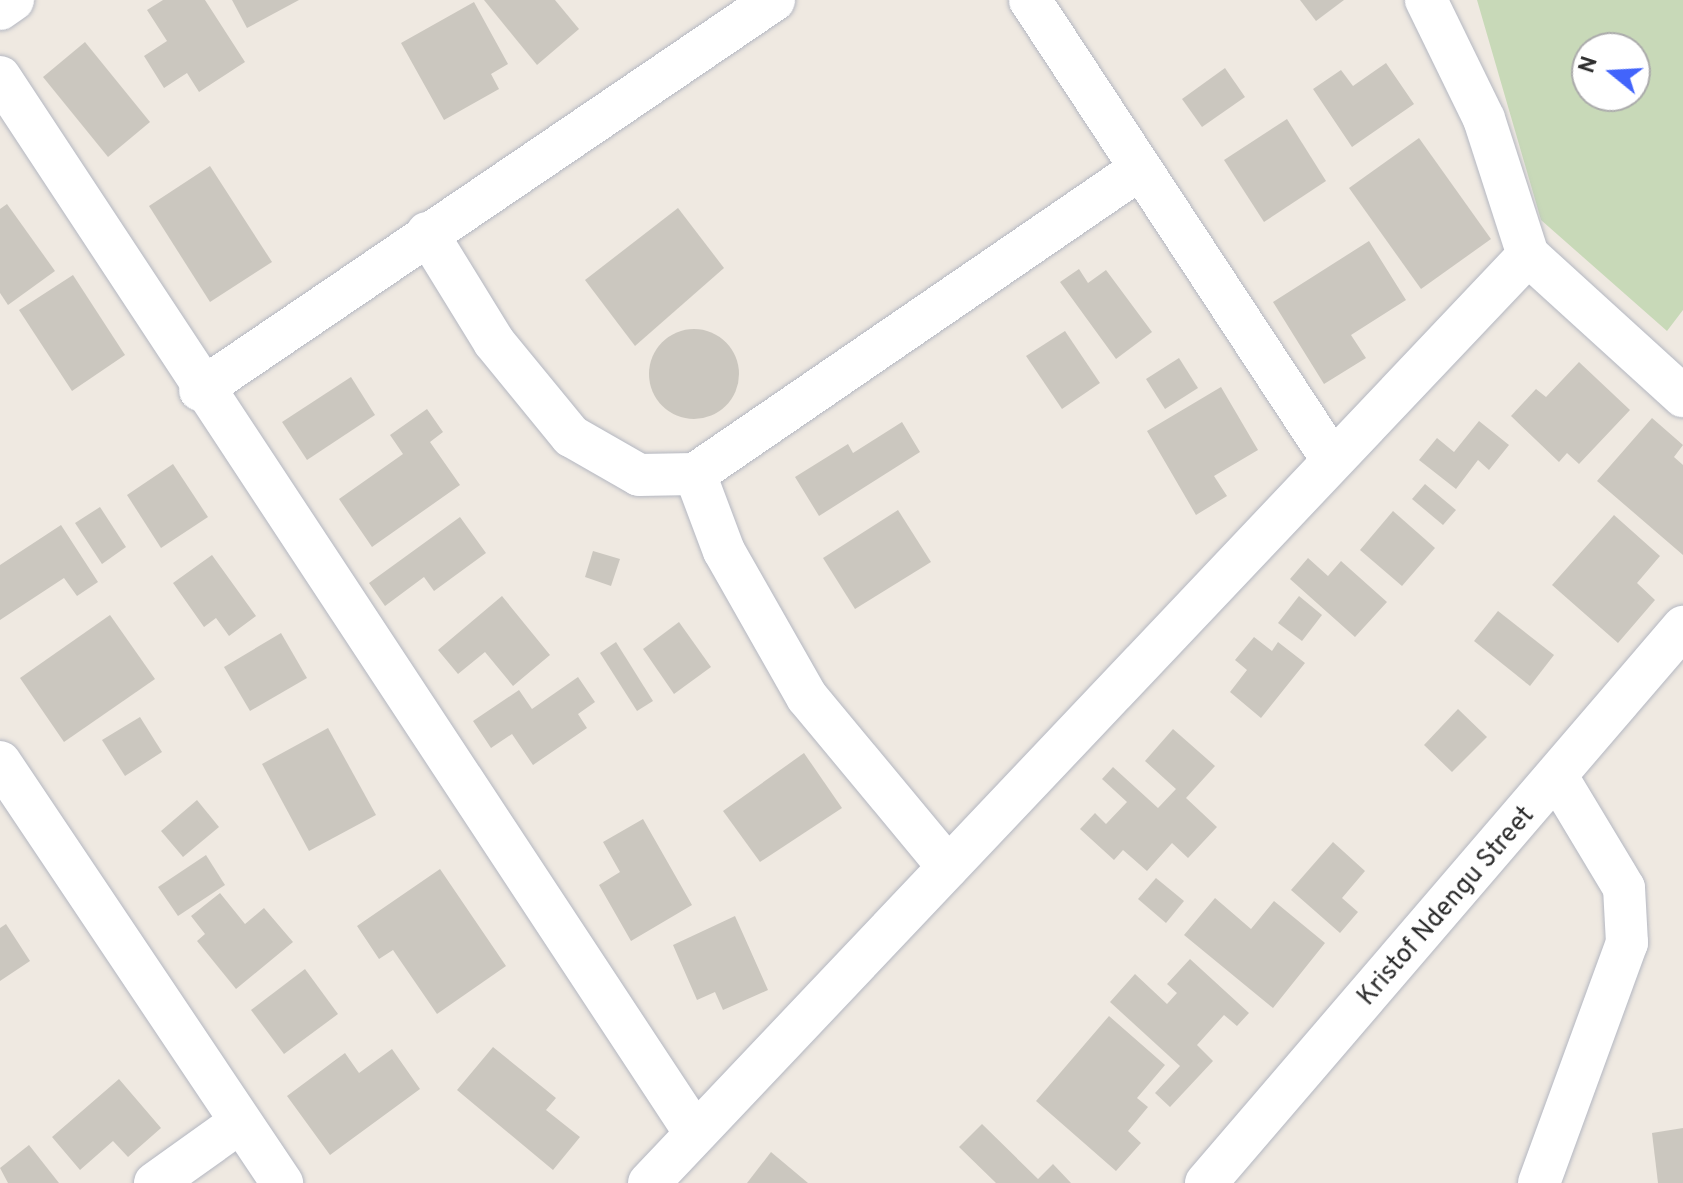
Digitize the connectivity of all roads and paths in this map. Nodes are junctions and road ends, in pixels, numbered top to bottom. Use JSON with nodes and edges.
{"nodes":[{"id":1,"x":13,"y":0,"type":"edge"},
{"id":2,"x":774,"y":0,"type":"edge"},
{"id":3,"x":1030,"y":0,"type":"edge"},
{"id":4,"x":1426,"y":0,"type":"edge"},
{"id":5,"x":0,"y":9,"type":"edge"},
{"id":6,"x":0,"y":77,"type":"edge"},
{"id":7,"x":1140,"y":169,"type":"junction"},
{"id":8,"x":427,"y":233,"type":"junction"},
{"id":9,"x":1528,"y":255,"type":"junction"},
{"id":10,"x":200,"y":390,"type":"junction"},
{"id":11,"x":1683,"y":396,"type":"edge"},
{"id":12,"x":1331,"y":458,"type":"junction"},
{"id":13,"x":695,"y":474,"type":"junction"},
{"id":14,"x":1683,"y":627,"type":"edge"},
{"id":15,"x":0,"y":762,"type":"edge"},
{"id":16,"x":1559,"y":780,"type":"junction"},
{"id":17,"x":948,"y":867,"type":"junction"},
{"id":18,"x":239,"y":1123,"type":"junction"},
{"id":19,"x":695,"y":1133,"type":"junction"},
{"id":20,"x":155,"y":1183,"type":"edge"},
{"id":21,"x":282,"y":1183,"type":"edge"},
{"id":22,"x":649,"y":1183,"type":"edge"},
{"id":23,"x":1206,"y":1183,"type":"edge"},
{"id":24,"x":1539,"y":1183,"type":"edge"}],
"edges":[{"from":1,"to":5,"type":"street"},
{"from":2,"to":8,"type":"street"},
{"from":3,"to":7,"type":"street"},
{"from":4,"to":9,"type":"street"},
{"from":6,"to":10,"type":"street"},
{"from":7,"to":12,"type":"street"},
{"from":7,"to":13,"type":"street"},
{"from":8,"to":10,"type":"street"},
{"from":8,"to":13,"type":"street"},
{"from":9,"to":11,"type":"street"},
{"from":9,"to":12,"type":"street"},
{"from":10,"to":19,"type":"street"},
{"from":12,"to":17,"type":"street"},
{"from":13,"to":17,"type":"street"},
{"from":14,"to":16,"type":"street","name":"Kristof Ndengu Street"},
{"from":15,"to":18,"type":"street"},
{"from":16,"to":23,"type":"street","name":"Kristof Ndengu Street"},
{"from":16,"to":24,"type":"street"},
{"from":17,"to":19,"type":"street"},
{"from":18,"to":20,"type":"street"},
{"from":18,"to":21,"type":"street"},
{"from":19,"to":22,"type":"street"}]}
